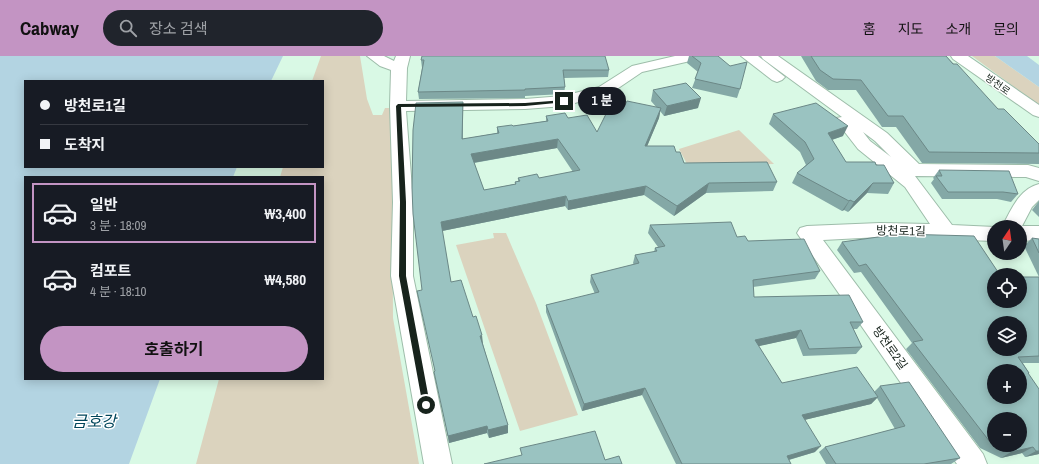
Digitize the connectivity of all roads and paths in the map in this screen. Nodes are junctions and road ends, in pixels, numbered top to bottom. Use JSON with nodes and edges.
{"nodes":[{"id":1,"x":374,"y":56,"type":"edge"},
{"id":2,"x":694,"y":56,"type":"edge"},
{"id":3,"x":748,"y":56,"type":"edge"},
{"id":4,"x":768,"y":56,"type":"edge"},
{"id":5,"x":958,"y":56,"type":"edge"},
{"id":6,"x":401,"y":62,"type":"edge"},
{"id":7,"x":398,"y":106,"type":"junction"},
{"id":8,"x":1039,"y":112,"type":"edge"},
{"id":9,"x":1039,"y":175,"type":"edge"},
{"id":10,"x":1039,"y":190,"type":"edge"},
{"id":11,"x":1016,"y":220,"type":"edge"},
{"id":12,"x":945,"y":231,"type":"junction"},
{"id":13,"x":807,"y":232,"type":"joint"},
{"id":14,"x":1039,"y":233,"type":"edge"},
{"id":15,"x":987,"y":234,"type":"edge"},
{"id":16,"x":1027,"y":234,"type":"edge"},
{"id":17,"x":438,"y":464,"type":"edge"},
{"id":18,"x":973,"y":464,"type":"edge"}],
"edges":[{"from":1,"to":6,"type":"street"},
{"from":2,"to":7,"type":"street"},
{"from":3,"to":12,"type":"street"},
{"from":4,"to":9,"type":"street"},
{"from":5,"to":8,"type":"street","name":"방천로"},
{"from":6,"to":7,"type":"street"},
{"from":7,"to":17,"type":"street"},
{"from":10,"to":11,"type":"street"},
{"from":12,"to":13,"type":"street","name":"방천로1길"},
{"from":12,"to":15,"type":"street","name":"방천로1길"},
{"from":13,"to":18,"type":"street","name":"방천로2길"},
{"from":14,"to":16,"type":"street"}]}
